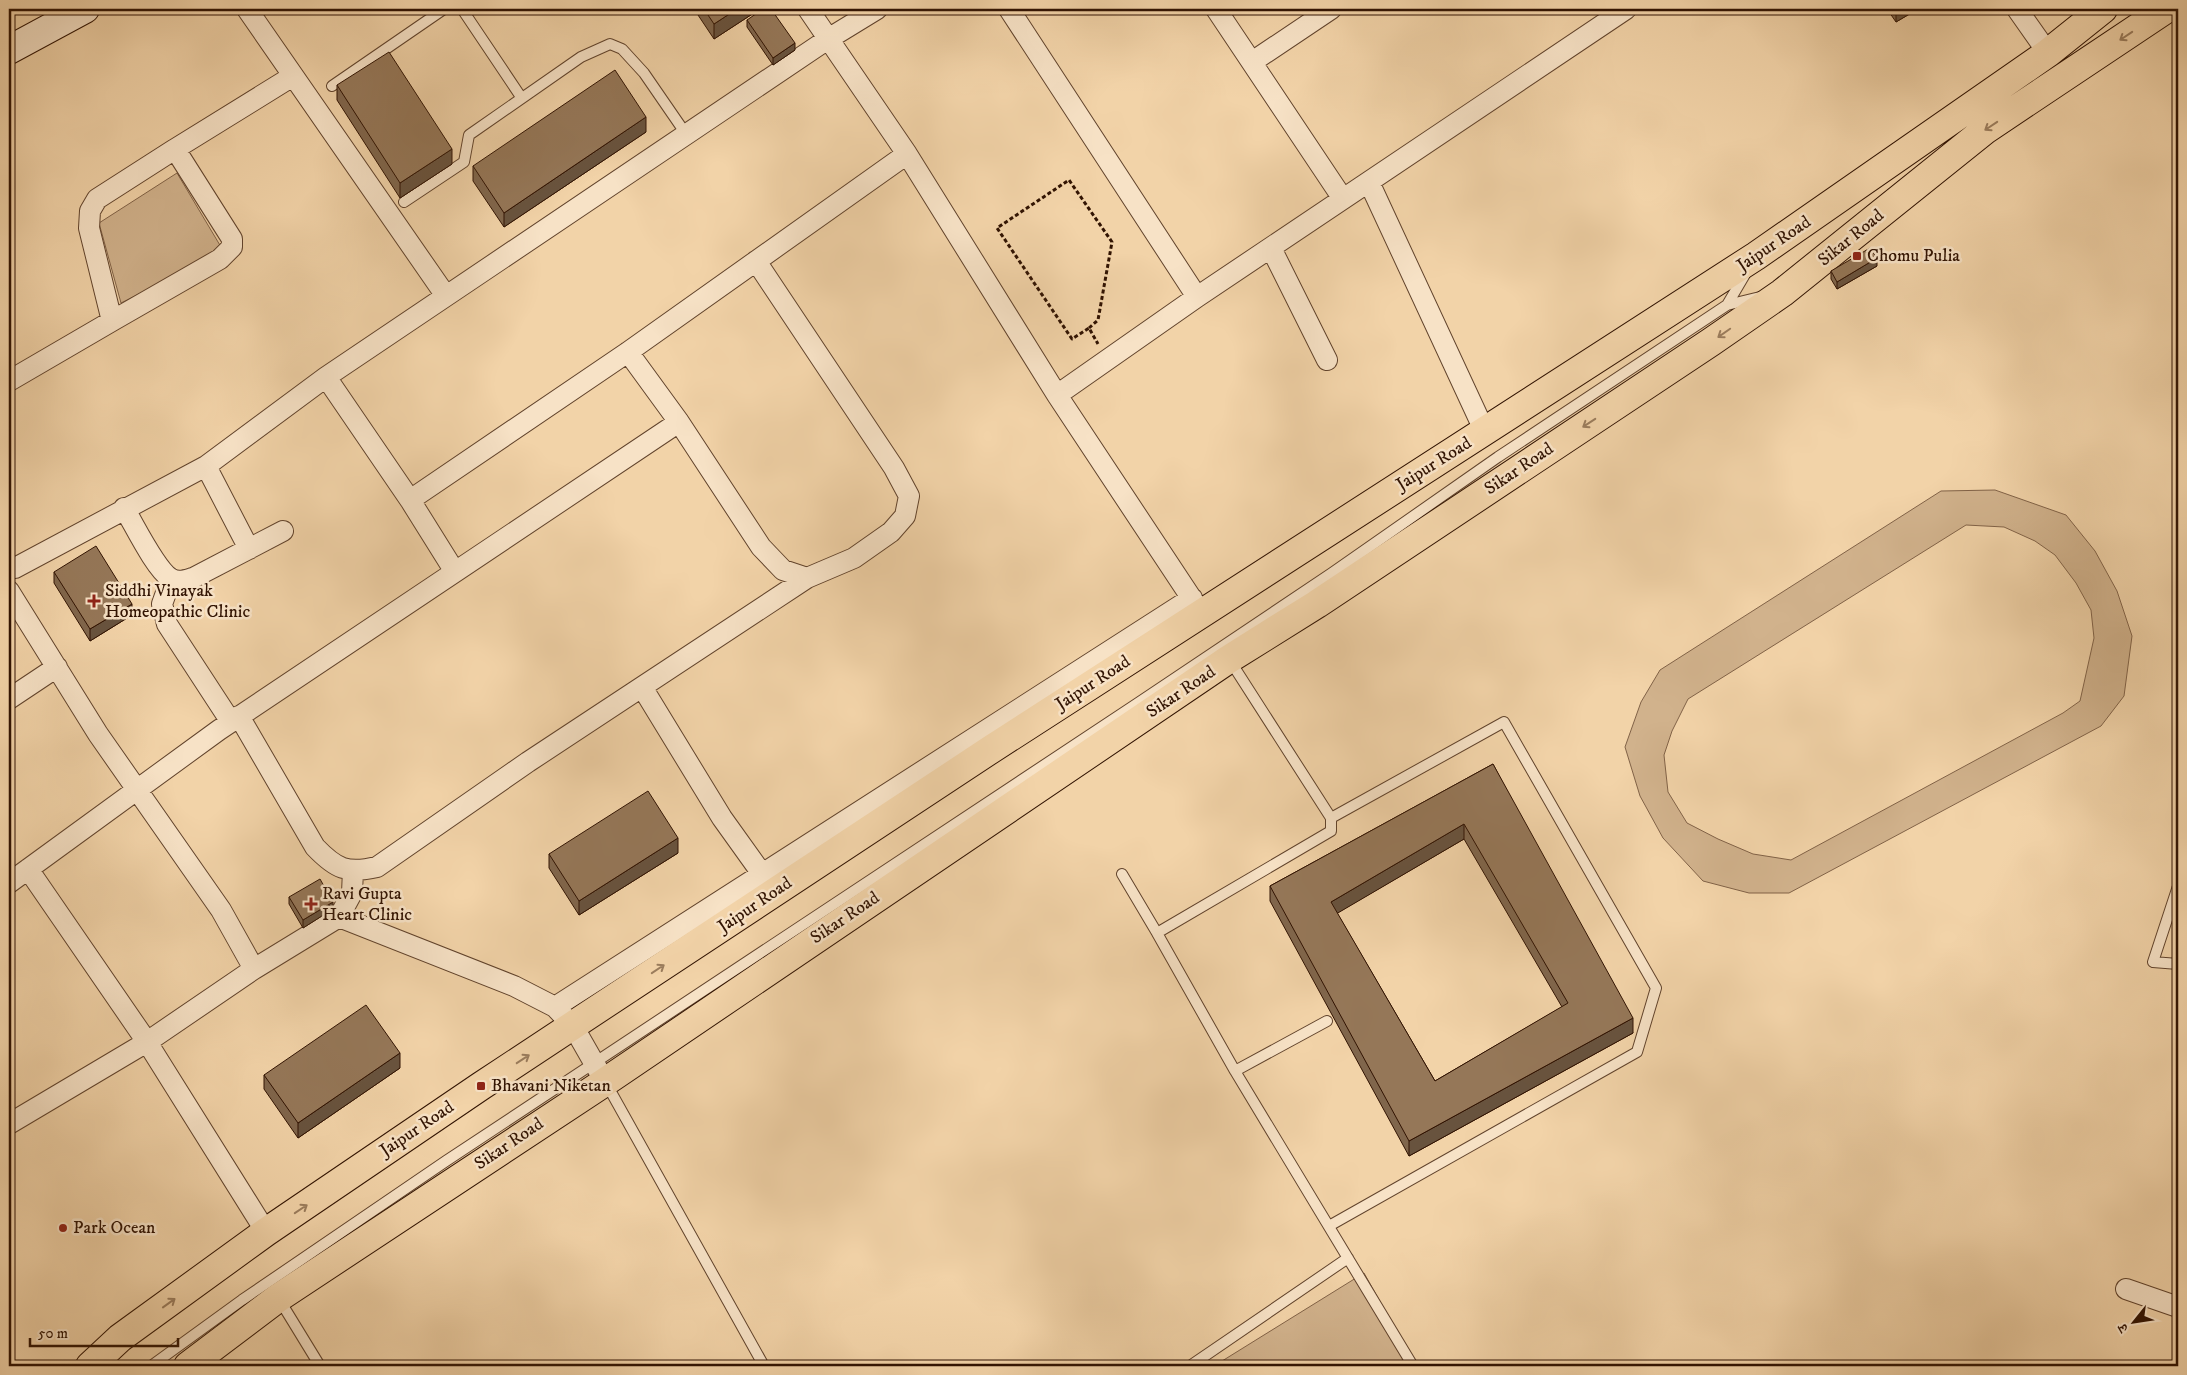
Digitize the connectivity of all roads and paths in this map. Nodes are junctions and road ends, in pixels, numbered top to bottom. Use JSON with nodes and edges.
{"nodes":[{"id":1,"x":247,"y":9,"type":"edge"},
{"id":2,"x":444,"y":9,"type":"edge"},
{"id":3,"x":462,"y":9,"type":"edge"},
{"id":4,"x":808,"y":9,"type":"edge"},
{"id":5,"x":877,"y":9,"type":"edge"},
{"id":6,"x":1009,"y":9,"type":"edge"},
{"id":7,"x":1216,"y":9,"type":"edge"},
{"id":8,"x":1331,"y":9,"type":"edge"},
{"id":9,"x":1626,"y":9,"type":"edge"},
{"id":10,"x":2017,"y":9,"type":"edge"},
{"id":11,"x":2103,"y":9,"type":"edge"},
{"id":12,"x":2166,"y":9,"type":"edge"},
{"id":13,"x":79,"y":10,"type":"edge"},
{"id":14,"x":828,"y":39,"type":"junction"},
{"id":15,"x":9,"y":50,"type":"edge"},
{"id":16,"x":2048,"y":53,"type":"junction"},
{"id":17,"x":1252,"y":62,"type":"junction"},
{"id":18,"x":293,"y":76,"type":"junction"},
{"id":19,"x":332,"y":86,"type":"dead end"},
{"id":20,"x":521,"y":98,"type":"junction"},
{"id":21,"x":686,"y":134,"type":"junction"},
{"id":22,"x":175,"y":149,"type":"junction"},
{"id":23,"x":908,"y":154,"type":"junction"},
{"id":24,"x":1369,"y":182,"type":"junction"},
{"id":25,"x":1343,"y":199,"type":"junction"},
{"id":26,"x":404,"y":202,"type":"dead end"},
{"id":27,"x":1271,"y":248,"type":"junction"},
{"id":28,"x":1756,"y":256,"type":"junction"},
{"id":29,"x":756,"y":261,"type":"junction"},
{"id":30,"x":1782,"y":293,"type":"junction"},
{"id":31,"x":446,"y":296,"type":"junction"},
{"id":32,"x":1197,"y":298,"type":"junction"},
{"id":33,"x":1727,"y":305,"type":"junction"},
{"id":34,"x":112,"y":321,"type":"junction"},
{"id":35,"x":1089,"y":328,"type":"junction"},
{"id":36,"x":628,"y":352,"type":"junction"},
{"id":37,"x":1107,"y":360,"type":"junction"},
{"id":38,"x":1327,"y":360,"type":"dead end"},
{"id":39,"x":326,"y":377,"type":"junction"},
{"id":40,"x":9,"y":381,"type":"edge"},
{"id":41,"x":1057,"y":395,"type":"junction"},
{"id":42,"x":679,"y":422,"type":"junction"},
{"id":43,"x":1484,"y":432,"type":"junction"},
{"id":44,"x":206,"y":466,"type":"junction"},
{"id":45,"x":410,"y":500,"type":"junction"},
{"id":46,"x":124,"y":508,"type":"junction"},
{"id":47,"x":283,"y":531,"type":"dead end"},
{"id":48,"x":249,"y":549,"type":"junction"},
{"id":49,"x":9,"y":569,"type":"edge"},
{"id":50,"x":455,"y":572,"type":"junction"},
{"id":51,"x":806,"y":578,"type":"junction"},
{"id":52,"x":171,"y":579,"type":"junction"},
{"id":53,"x":9,"y":591,"type":"edge"},
{"id":54,"x":1197,"y":606,"type":"junction"},
{"id":55,"x":1229,"y":659,"type":"junction"},
{"id":56,"x":57,"y":667,"type":"junction"},
{"id":57,"x":642,"y":687,"type":"junction"},
{"id":58,"x":9,"y":699,"type":"edge"},
{"id":59,"x":235,"y":719,"type":"junction"},
{"id":60,"x":136,"y":788,"type":"junction"},
{"id":61,"x":1331,"y":818,"type":"junction"},
{"id":62,"x":28,"y":869,"type":"junction"},
{"id":63,"x":353,"y":870,"type":"junction"},
{"id":64,"x":1122,"y":874,"type":"dead end"},
{"id":65,"x":9,"y":883,"type":"edge"},
{"id":66,"x":768,"y":883,"type":"junction"},
{"id":67,"x":2178,"y":886,"type":"edge"},
{"id":68,"x":339,"y":917,"type":"junction"},
{"id":69,"x":1157,"y":933,"type":"junction"},
{"id":70,"x":2178,"y":964,"type":"edge"},
{"id":71,"x":254,"y":968,"type":"junction"},
{"id":72,"x":554,"y":1007,"type":"junction"},
{"id":73,"x":1327,"y":1021,"type":"dead end"},
{"id":74,"x":574,"y":1026,"type":"junction"},
{"id":75,"x":147,"y":1042,"type":"junction"},
{"id":76,"x":1235,"y":1071,"type":"junction"},
{"id":77,"x":600,"y":1072,"type":"junction"},
{"id":78,"x":9,"y":1124,"type":"edge"},
{"id":79,"x":1329,"y":1226,"type":"junction"},
{"id":80,"x":266,"y":1232,"type":"junction"},
{"id":81,"x":1348,"y":1258,"type":"junction"},
{"id":82,"x":2126,"y":1289,"type":"dead end"},
{"id":83,"x":278,"y":1298,"type":"junction"},
{"id":84,"x":2178,"y":1307,"type":"edge"},
{"id":85,"x":90,"y":1366,"type":"edge"},
{"id":86,"x":151,"y":1366,"type":"edge"},
{"id":87,"x":188,"y":1366,"type":"edge"},
{"id":88,"x":320,"y":1366,"type":"edge"},
{"id":89,"x":764,"y":1366,"type":"edge"},
{"id":90,"x":1190,"y":1366,"type":"edge"},
{"id":91,"x":1413,"y":1366,"type":"edge"}],
"edges":[{"from":1,"to":18,"type":"street"},
{"from":2,"to":19,"type":"lane"},
{"from":3,"to":20,"type":"lane"},
{"from":4,"to":14,"type":"street"},
{"from":5,"to":14,"type":"street"},
{"from":6,"to":32,"type":"street"},
{"from":7,"to":17,"type":"street"},
{"from":8,"to":17,"type":"street"},
{"from":9,"to":24,"type":"street"},
{"from":10,"to":16,"type":"street"},
{"from":11,"to":16,"type":"main road","name":"Jaipur Road"},
{"from":12,"to":30,"type":"main road","name":"Sikar Road","one_way":true},
{"from":13,"to":15,"type":"street"},
{"from":14,"to":21,"type":"street"},
{"from":14,"to":23,"type":"street"},
{"from":16,"to":28,"type":"main road","name":"Jaipur Road"},
{"from":17,"to":25,"type":"street"},
{"from":18,"to":22,"type":"street"},
{"from":18,"to":31,"type":"street"},
{"from":20,"to":21,"type":"lane"},
{"from":20,"to":26,"type":"lane"},
{"from":21,"to":31,"type":"street"},
{"from":22,"to":34,"type":"street"},
{"from":22,"to":34,"type":"street"},
{"from":23,"to":29,"type":"street"},
{"from":23,"to":41,"type":"street"},
{"from":24,"to":25,"type":"street"},
{"from":24,"to":43,"type":"street"},
{"from":25,"to":27,"type":"street"},
{"from":27,"to":32,"type":"street"},
{"from":27,"to":38,"type":"street"},
{"from":28,"to":33,"type":"lane"},
{"from":28,"to":43,"type":"main road","name":"Jaipur Road"},
{"from":29,"to":36,"type":"street"},
{"from":29,"to":51,"type":"street"},
{"from":30,"to":33,"type":"lane"},
{"from":30,"to":55,"type":"main road","name":"Sikar Road","one_way":true},
{"from":31,"to":39,"type":"street"},
{"from":32,"to":37,"type":"street"},
{"from":33,"to":77,"type":"lane"},
{"from":34,"to":40,"type":"street"},
{"from":35,"to":35,"type":"path"},
{"from":35,"to":37,"type":"path"},
{"from":36,"to":42,"type":"street"},
{"from":36,"to":45,"type":"street"},
{"from":37,"to":41,"type":"street"},
{"from":39,"to":44,"type":"street"},
{"from":39,"to":45,"type":"street"},
{"from":41,"to":54,"type":"street"},
{"from":42,"to":50,"type":"street"},
{"from":42,"to":51,"type":"street"},
{"from":43,"to":54,"type":"main road","name":"Jaipur Road"},
{"from":44,"to":46,"type":"street"},
{"from":44,"to":48,"type":"street"},
{"from":45,"to":50,"type":"street"},
{"from":46,"to":49,"type":"street"},
{"from":46,"to":52,"type":"street"},
{"from":47,"to":48,"type":"street"},
{"from":48,"to":52,"type":"street"},
{"from":50,"to":59,"type":"street"},
{"from":51,"to":57,"type":"street"},
{"from":52,"to":59,"type":"street"},
{"from":53,"to":56,"type":"street"},
{"from":54,"to":66,"type":"main road","name":"Jaipur Road"},
{"from":55,"to":61,"type":"lane"},
{"from":55,"to":77,"type":"main road","name":"Sikar Road"},
{"from":56,"to":58,"type":"street"},
{"from":56,"to":60,"type":"street"},
{"from":57,"to":63,"type":"street"},
{"from":57,"to":66,"type":"street"},
{"from":59,"to":60,"type":"street"},
{"from":59,"to":63,"type":"street"},
{"from":60,"to":62,"type":"street"},
{"from":60,"to":71,"type":"street"},
{"from":61,"to":69,"type":"lane"},
{"from":61,"to":79,"type":"lane"},
{"from":62,"to":65,"type":"street"},
{"from":62,"to":75,"type":"street"},
{"from":63,"to":68,"type":"street"},
{"from":64,"to":69,"type":"lane"},
{"from":66,"to":72,"type":"street"},
{"from":74,"to":66,"type":"main road","name":"Jaipur Road","one_way":true},
{"from":67,"to":70,"type":"lane"},
{"from":68,"to":71,"type":"street"},
{"from":68,"to":72,"type":"street"},
{"from":69,"to":76,"type":"lane"},
{"from":71,"to":75,"type":"street"},
{"from":72,"to":74,"type":"street"},
{"from":73,"to":76,"type":"lane"},
{"from":74,"to":77,"type":"street"},
{"from":80,"to":74,"type":"main road","name":"Jaipur Road","one_way":true},
{"from":75,"to":78,"type":"street"},
{"from":75,"to":80,"type":"street"},
{"from":76,"to":79,"type":"lane"},
{"from":77,"to":83,"type":"main road","name":"Sikar Road"},
{"from":77,"to":86,"type":"lane"},
{"from":77,"to":89,"type":"lane"},
{"from":79,"to":81,"type":"lane"},
{"from":85,"to":80,"type":"main road","name":"Jaipur Road","one_way":true},
{"from":81,"to":90,"type":"lane"},
{"from":81,"to":91,"type":"lane"},
{"from":82,"to":84,"type":"street"},
{"from":83,"to":87,"type":"main road","name":"Sikar Road"},
{"from":83,"to":88,"type":"lane"}]}
